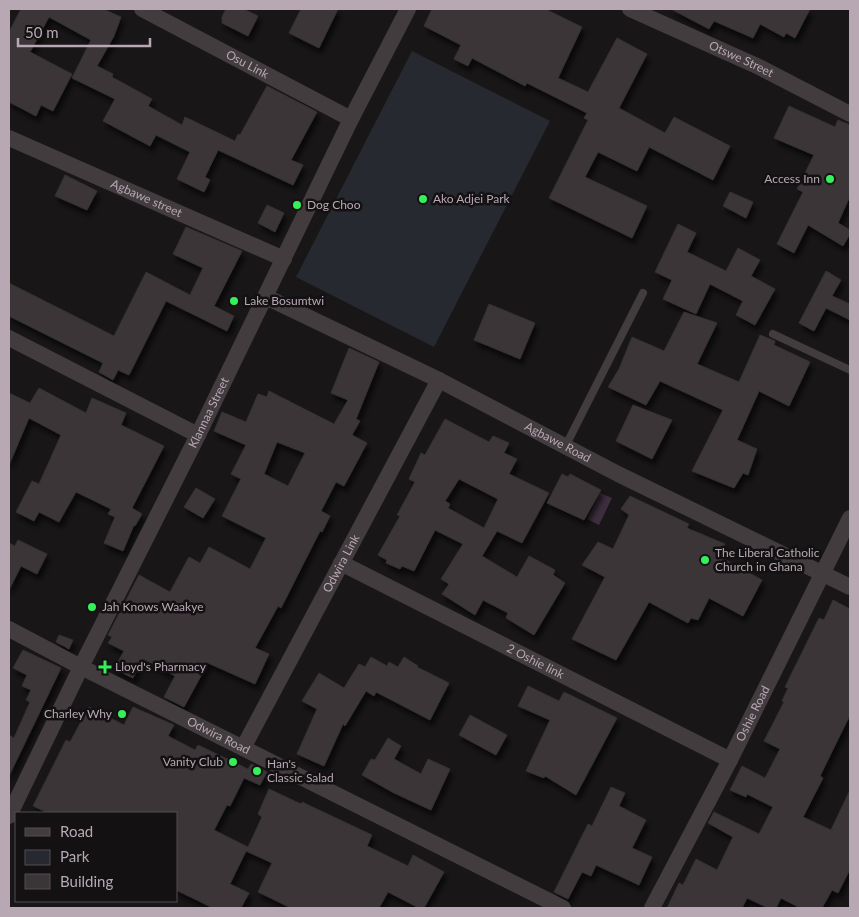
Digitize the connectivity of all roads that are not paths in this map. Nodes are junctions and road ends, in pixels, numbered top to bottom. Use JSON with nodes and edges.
{"nodes":[{"id":1,"x":142,"y":9,"type":"edge"},
{"id":2,"x":408,"y":9,"type":"edge"},
{"id":3,"x":630,"y":9,"type":"edge"},
{"id":4,"x":850,"y":114,"type":"edge"},
{"id":5,"x":351,"y":119,"type":"junction"},
{"id":6,"x":9,"y":138,"type":"edge"},
{"id":7,"x":284,"y":259,"type":"junction"},
{"id":8,"x":643,"y":293,"type":"dead end"},
{"id":9,"x":266,"y":297,"type":"junction"},
{"id":10,"x":773,"y":334,"type":"dead end"},
{"id":11,"x":9,"y":338,"type":"edge"},
{"id":12,"x":850,"y":370,"type":"edge"},
{"id":13,"x":440,"y":380,"type":"junction"},
{"id":14,"x":198,"y":435,"type":"junction"},
{"id":15,"x":565,"y":447,"type":"junction"},
{"id":16,"x":850,"y":518,"type":"edge"},
{"id":17,"x":341,"y":563,"type":"junction"},
{"id":18,"x":823,"y":574,"type":"junction"},
{"id":19,"x":850,"y":587,"type":"edge"},
{"id":20,"x":9,"y":629,"type":"edge"},
{"id":21,"x":81,"y":667,"type":"junction"},
{"id":22,"x":243,"y":748,"type":"junction"},
{"id":23,"x":730,"y":760,"type":"junction"},
{"id":24,"x":10,"y":811,"type":"edge"},
{"id":25,"x":563,"y":908,"type":"edge"},
{"id":26,"x":652,"y":908,"type":"edge"}],
"edges":[{"from":1,"to":5,"type":"street","name":"Osu Link"},
{"from":2,"to":5,"type":"street","name":"Klannaa Street"},
{"from":3,"to":4,"type":"street","name":"Otswe Street"},
{"from":5,"to":7,"type":"street","name":"Klannaa Street"},
{"from":6,"to":7,"type":"street","name":"Agbawe street"},
{"from":7,"to":9,"type":"street","name":"Klannaa Street"},
{"from":8,"to":15,"type":"lane"},
{"from":9,"to":13,"type":"street","name":"Agbawe Road"},
{"from":9,"to":14,"type":"street","name":"Klannaa Street"},
{"from":10,"to":12,"type":"lane"},
{"from":11,"to":14,"type":"street"},
{"from":13,"to":15,"type":"street","name":"Agbawe Road"},
{"from":13,"to":17,"type":"street","name":"Odwira Link"},
{"from":14,"to":21,"type":"street","name":"Klannaa Street"},
{"from":15,"to":18,"type":"street","name":"Agbawe Road"},
{"from":16,"to":18,"type":"street","name":"Oshie Road"},
{"from":17,"to":22,"type":"street","name":"Odwira Link"},
{"from":17,"to":23,"type":"street","name":"2 Oshie link"},
{"from":18,"to":19,"type":"street","name":"Agbawe Road"},
{"from":18,"to":23,"type":"street","name":"Oshie Road"},
{"from":20,"to":21,"type":"street","name":"Odwira Road"},
{"from":21,"to":22,"type":"street","name":"Odwira Road"},
{"from":21,"to":24,"type":"street","name":"Klannaa Street"},
{"from":22,"to":25,"type":"street","name":"Odwira Road"},
{"from":23,"to":26,"type":"street","name":"Oshie Road"}]}
